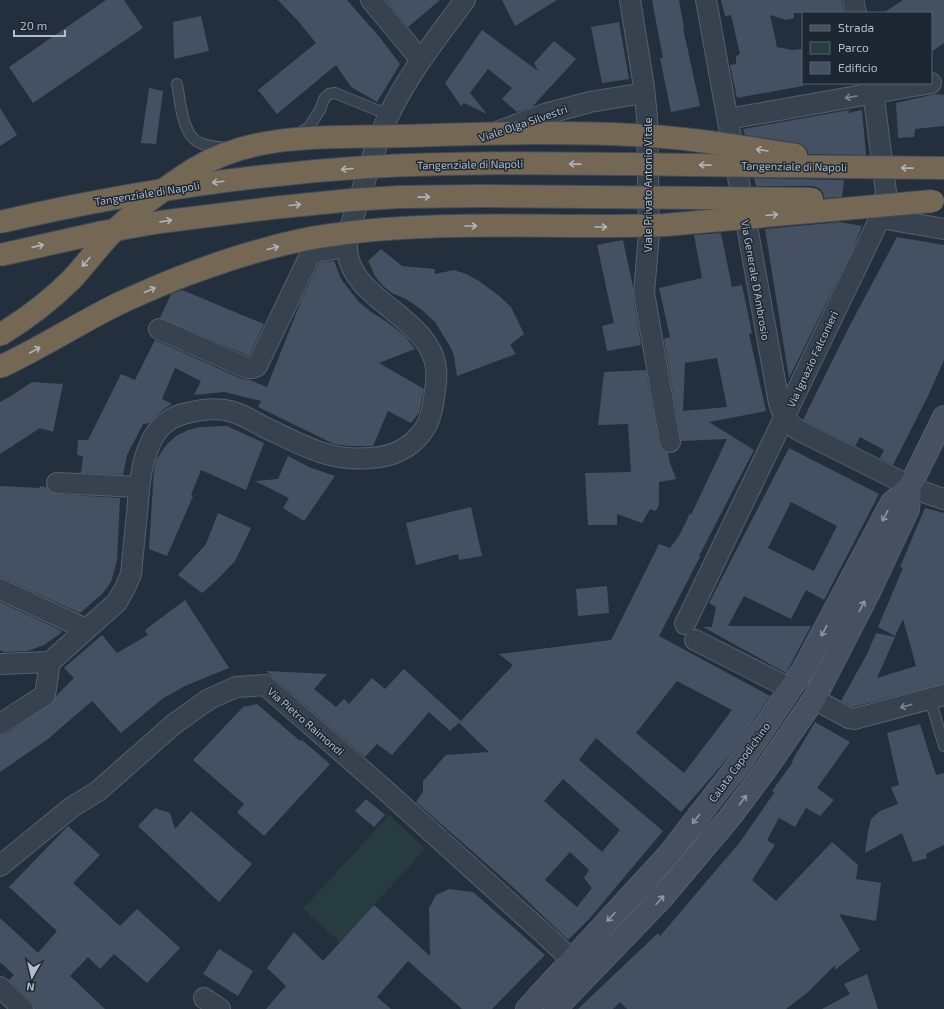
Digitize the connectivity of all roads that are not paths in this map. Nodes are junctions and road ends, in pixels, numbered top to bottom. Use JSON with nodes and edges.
{"nodes":[{"id":1,"x":371,"y":0,"type":"edge"},
{"id":2,"x":465,"y":0,"type":"edge"},
{"id":3,"x":630,"y":0,"type":"edge"},
{"id":4,"x":706,"y":0,"type":"edge"},
{"id":5,"x":853,"y":0,"type":"edge"},
{"id":6,"x":856,"y":12,"type":"edge"},
{"id":7,"x":421,"y":60,"type":"junction"},
{"id":8,"x":944,"y":81,"type":"edge"},
{"id":9,"x":932,"y":83,"type":"edge"},
{"id":10,"x":177,"y":84,"type":"dead end"},
{"id":11,"x":919,"y":84,"type":"edge"},
{"id":12,"x":873,"y":88,"type":"edge"},
{"id":13,"x":644,"y":93,"type":"junction"},
{"id":14,"x":389,"y":115,"type":"junction"},
{"id":15,"x":728,"y":119,"type":"junction"},
{"id":16,"x":376,"y":144,"type":"junction"},
{"id":17,"x":870,"y":167,"type":"junction"},
{"id":18,"x":944,"y":168,"type":"edge"},
{"id":19,"x":880,"y":218,"type":"junction"},
{"id":20,"x":0,"y":222,"type":"edge"},
{"id":21,"x":944,"y":229,"type":"edge"},
{"id":22,"x":347,"y":247,"type":"junction"},
{"id":23,"x":0,"y":255,"type":"edge"},
{"id":24,"x":159,"y":329,"type":"dead end"},
{"id":25,"x":0,"y":335,"type":"edge"},
{"id":26,"x":0,"y":367,"type":"edge"},
{"id":27,"x":944,"y":417,"type":"edge"},
{"id":28,"x":784,"y":419,"type":"junction"},
{"id":29,"x":670,"y":442,"type":"dead end"},
{"id":30,"x":57,"y":483,"type":"dead end"},
{"id":31,"x":910,"y":486,"type":"junction"},
{"id":32,"x":139,"y":488,"type":"junction"},
{"id":33,"x":944,"y":499,"type":"edge"},
{"id":34,"x":0,"y":589,"type":"edge"},
{"id":35,"x":86,"y":629,"type":"junction"},
{"id":36,"x":50,"y":662,"type":"junction"},
{"id":37,"x":0,"y":664,"type":"edge"},
{"id":38,"x":790,"y":688,"type":"junction"},
{"id":39,"x":937,"y":697,"type":"edge"},
{"id":40,"x":814,"y":699,"type":"junction"},
{"id":41,"x":0,"y":724,"type":"edge"},
{"id":42,"x":944,"y":746,"type":"edge"},
{"id":43,"x":0,"y":866,"type":"edge"},
{"id":44,"x":572,"y":960,"type":"junction"},
{"id":45,"x":588,"y":976,"type":"junction"},
{"id":46,"x":0,"y":987,"type":"edge"},
{"id":47,"x":23,"y":1009,"type":"edge"},
{"id":48,"x":527,"y":1009,"type":"edge"},
{"id":49,"x":555,"y":1009,"type":"edge"}],
"edges":[{"from":1,"to":7,"type":"street"},
{"from":2,"to":7,"type":"street"},
{"from":3,"to":13,"type":"street","name":"Viale Privato Antonio Vitale"},
{"from":4,"to":15,"type":"street","name":"Via Generale D'Ambrosio"},
{"from":5,"to":6,"type":"street"},
{"from":7,"to":14,"type":"street"},
{"from":8,"to":9,"type":"street"},
{"from":10,"to":14,"type":"lane"},
{"from":11,"to":12,"type":"street"},
{"from":12,"to":15,"type":"street","one_way":true},
{"from":12,"to":19,"type":"street","name":"Via Ignazio Falconieri"},
{"from":13,"to":16,"type":"street","name":"Viale Olga Silvestri"},
{"from":13,"to":29,"type":"street","name":"Viale Privato Antonio Vitale"},
{"from":14,"to":16,"type":"street"},
{"from":15,"to":28,"type":"street","name":"Via Generale D'Ambrosio"},
{"from":16,"to":22,"type":"street"},
{"from":18,"to":17,"type":"highway","name":"Tangenziale di Napoli","one_way":true,"bridge":true},
{"from":17,"to":20,"type":"highway","name":"Tangenziale di Napoli","one_way":true,"bridge":true},
{"from":17,"to":25,"type":"highway","one_way":true,"bridge":true},
{"from":19,"to":21,"type":"street"},
{"from":19,"to":28,"type":"street","name":"Via Ignazio Falconieri"},
{"from":22,"to":24,"type":"street"},
{"from":22,"to":32,"type":"street"},
{"from":23,"to":26,"type":"highway","bridge":true},
{"from":27,"to":31,"type":"main road","name":"Calata Capodichino"},
{"from":28,"to":31,"type":"street"},
{"from":28,"to":38,"type":"street","name":"Via Ignazio Falconieri"},
{"from":30,"to":32,"type":"street"},
{"from":31,"to":33,"type":"street"},
{"from":31,"to":38,"type":"main road","name":"Calata Capodichino","one_way":true},
{"from":40,"to":31,"type":"main road","name":"Calata Capodichino","one_way":true},
{"from":32,"to":35,"type":"street"},
{"from":34,"to":35,"type":"street"},
{"from":35,"to":36,"type":"street"},
{"from":36,"to":37,"type":"street"},
{"from":36,"to":41,"type":"street"},
{"from":38,"to":44,"type":"main road","name":"Calata Capodichino","one_way":true},
{"from":39,"to":40,"type":"street","one_way":true},
{"from":39,"to":42,"type":"lane"},
{"from":45,"to":40,"type":"main road","name":"Calata Capodichino","one_way":true},
{"from":43,"to":44,"type":"street","name":"Via Pietro Raimondi"},
{"from":44,"to":45,"type":"main road"},
{"from":44,"to":48,"type":"main road","name":"Calata Capodichino"},
{"from":45,"to":49,"type":"main road","name":"Calata Capodichino"},
{"from":46,"to":47,"type":"street"}]}
